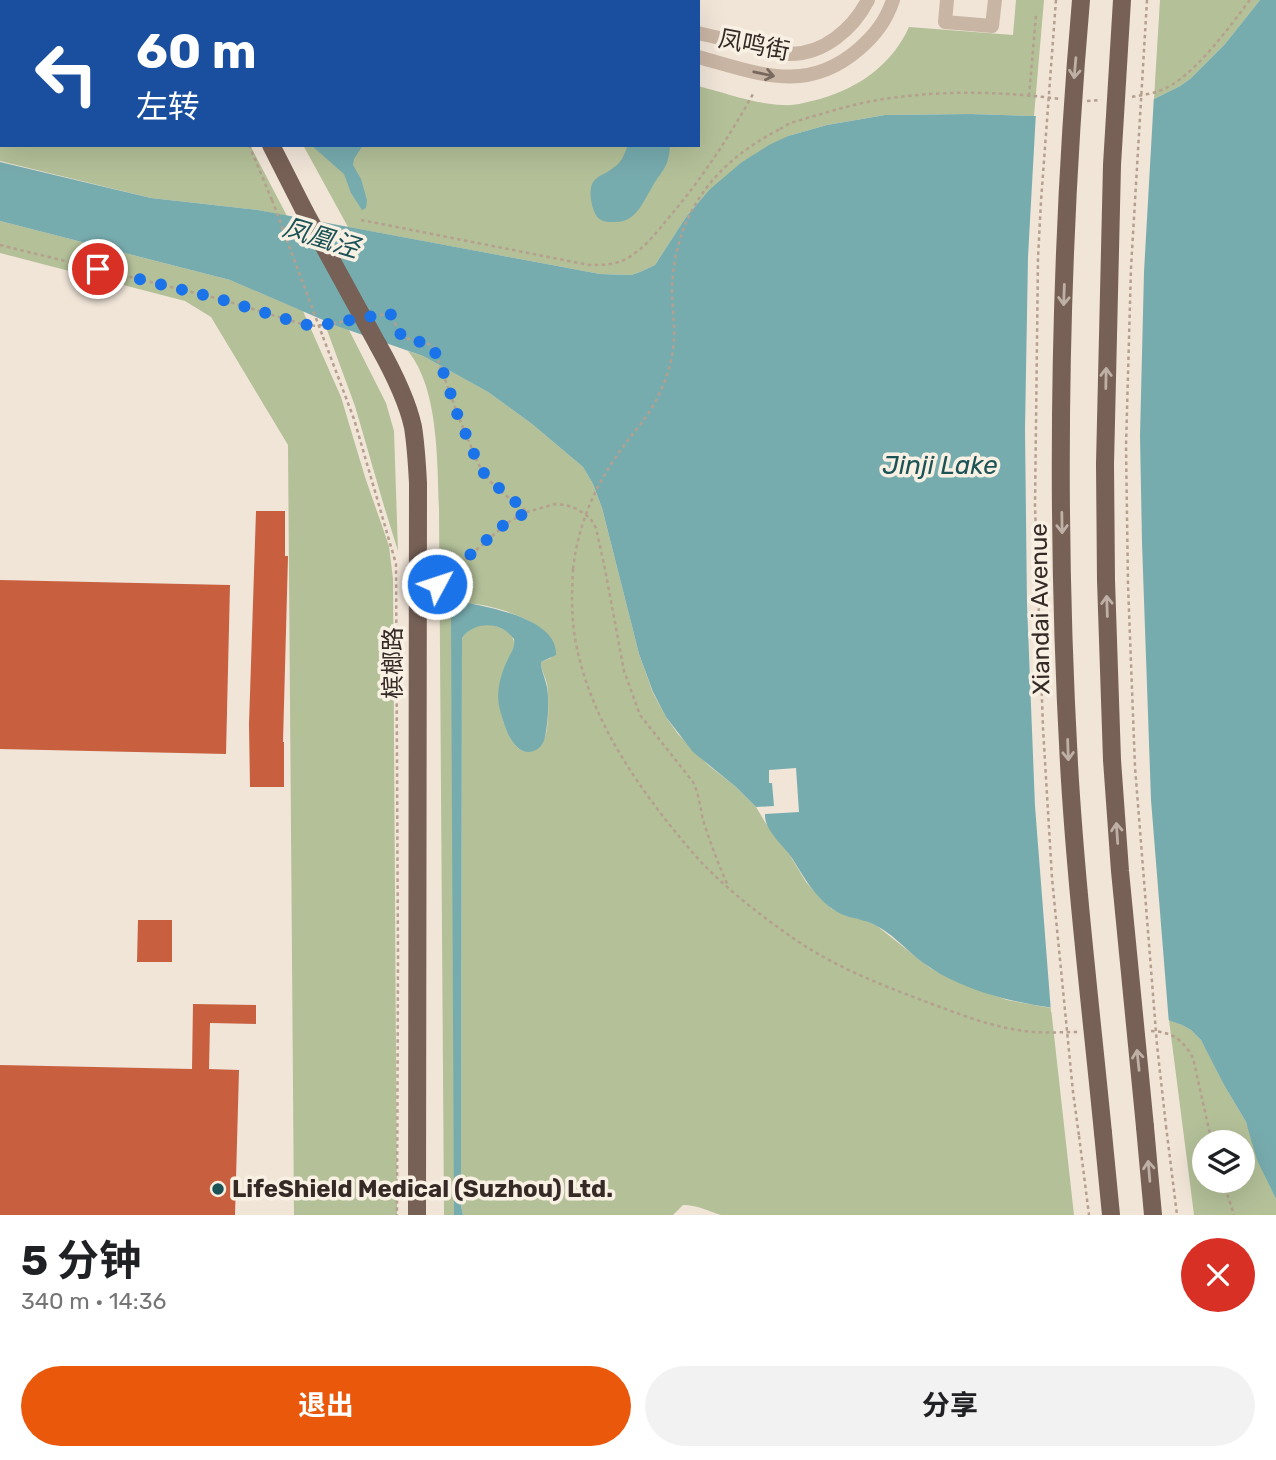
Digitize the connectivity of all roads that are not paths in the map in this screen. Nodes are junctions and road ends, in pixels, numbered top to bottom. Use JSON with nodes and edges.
{"nodes":[{"id":1,"x":868,"y":0,"type":"edge"},
{"id":2,"x":893,"y":0,"type":"edge"},
{"id":3,"x":947,"y":0,"type":"edge"},
{"id":4,"x":995,"y":0,"type":"edge"},
{"id":5,"x":1081,"y":0,"type":"edge"},
{"id":6,"x":1122,"y":0,"type":"edge"},
{"id":7,"x":700,"y":33,"type":"edge"},
{"id":8,"x":700,"y":58,"type":"edge"},
{"id":9,"x":272,"y":147,"type":"edge"},
{"id":10,"x":416,"y":1215,"type":"edge"},
{"id":11,"x":1111,"y":1215,"type":"edge"},
{"id":12,"x":1153,"y":1215,"type":"edge"}],
"edges":[{"from":1,"to":7,"type":"street","name":"凤鸣街"},
{"from":8,"to":2,"type":"street","name":"凤鸣街","one_way":true},
{"from":3,"to":4,"type":"street"},
{"from":5,"to":11,"type":"main road","name":"Xiandai Avenue","one_way":true,"bridge":true},
{"from":12,"to":6,"type":"main road","one_way":true,"bridge":true},
{"from":9,"to":10,"type":"main road","name":"槟榔路","bridge":true}]}
